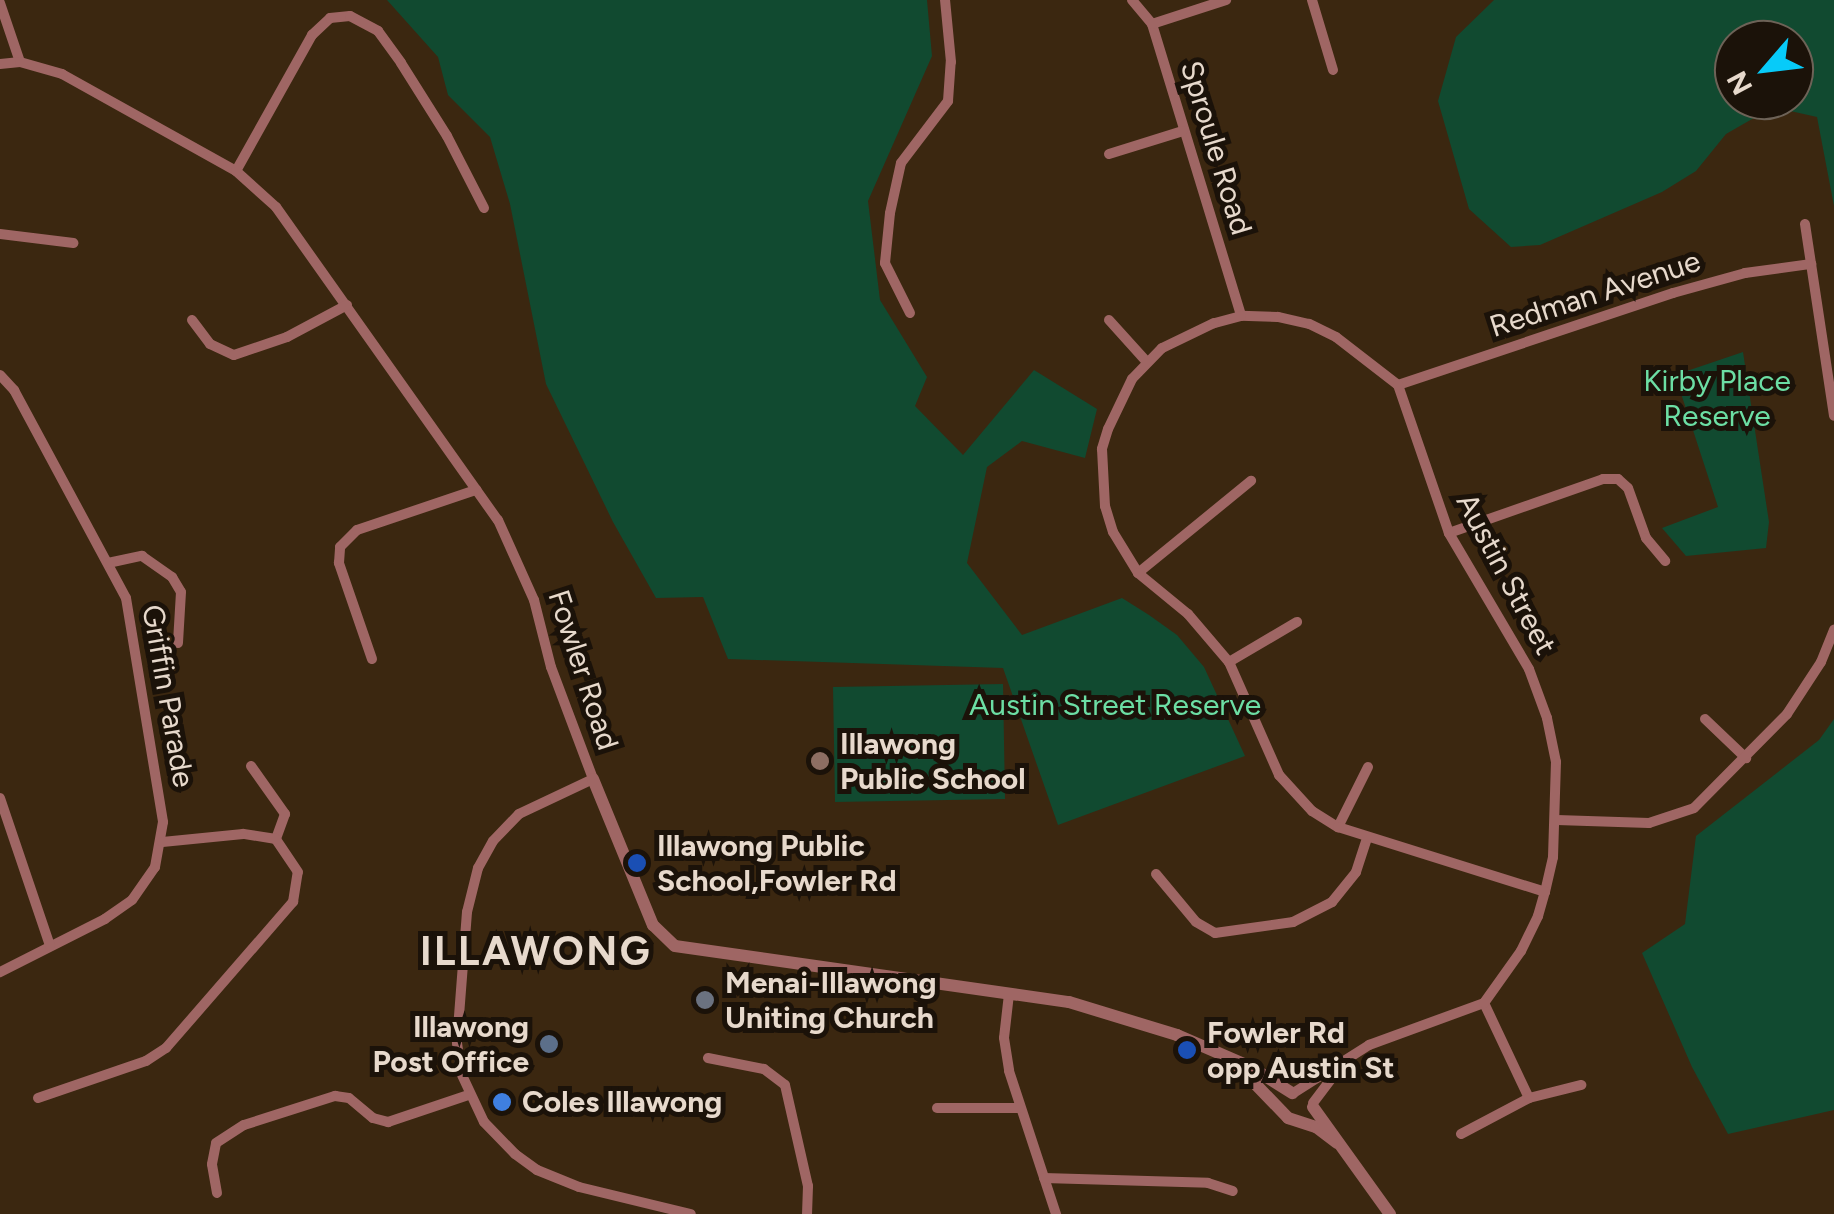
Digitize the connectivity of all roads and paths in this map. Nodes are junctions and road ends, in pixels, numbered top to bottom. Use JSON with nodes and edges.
{"nodes":[{"id":1,"x":944,"y":0,"type":"edge"},
{"id":2,"x":1132,"y":0,"type":"edge"},
{"id":3,"x":1226,"y":0,"type":"edge"},
{"id":4,"x":1312,"y":0,"type":"edge"},
{"id":5,"x":0,"y":3,"type":"edge"},
{"id":6,"x":1152,"y":24,"type":"junction"},
{"id":7,"x":20,"y":62,"type":"junction"},
{"id":8,"x":0,"y":64,"type":"edge"},
{"id":9,"x":1333,"y":70,"type":"dead end"},
{"id":10,"x":1183,"y":131,"type":"junction"},
{"id":11,"x":1109,"y":154,"type":"dead end"},
{"id":12,"x":236,"y":171,"type":"junction"},
{"id":13,"x":484,"y":208,"type":"dead end"},
{"id":14,"x":1805,"y":224,"type":"dead end"},
{"id":15,"x":0,"y":234,"type":"edge"},
{"id":16,"x":73,"y":243,"type":"dead end"},
{"id":17,"x":1811,"y":264,"type":"junction"},
{"id":18,"x":348,"y":305,"type":"junction"},
{"id":19,"x":910,"y":313,"type":"dead end"},
{"id":20,"x":1241,"y":316,"type":"junction"},
{"id":21,"x":192,"y":320,"type":"dead end"},
{"id":22,"x":1108,"y":320,"type":"dead end"},
{"id":23,"x":1146,"y":361,"type":"junction"},
{"id":24,"x":0,"y":374,"type":"edge"},
{"id":25,"x":1398,"y":385,"type":"junction"},
{"id":26,"x":1834,"y":416,"type":"edge"},
{"id":27,"x":1251,"y":481,"type":"dead end"},
{"id":28,"x":476,"y":490,"type":"junction"},
{"id":29,"x":1449,"y":533,"type":"junction"},
{"id":30,"x":1665,"y":561,"type":"dead end"},
{"id":31,"x":108,"y":563,"type":"junction"},
{"id":32,"x":1138,"y":573,"type":"junction"},
{"id":33,"x":1297,"y":622,"type":"dead end"},
{"id":34,"x":1834,"y":630,"type":"edge"},
{"id":35,"x":178,"y":643,"type":"dead end"},
{"id":36,"x":372,"y":659,"type":"dead end"},
{"id":37,"x":1229,"y":662,"type":"junction"},
{"id":38,"x":1705,"y":719,"type":"dead end"},
{"id":39,"x":1746,"y":758,"type":"junction"},
{"id":40,"x":251,"y":766,"type":"dead end"},
{"id":41,"x":1368,"y":768,"type":"dead end"},
{"id":42,"x":593,"y":779,"type":"junction"},
{"id":43,"x":0,"y":798,"type":"edge"},
{"id":44,"x":1557,"y":820,"type":"junction"},
{"id":45,"x":1338,"y":827,"type":"junction"},
{"id":46,"x":276,"y":839,"type":"junction"},
{"id":47,"x":1366,"y":839,"type":"junction"},
{"id":48,"x":162,"y":842,"type":"junction"},
{"id":49,"x":1156,"y":874,"type":"dead end"},
{"id":50,"x":1545,"y":892,"type":"junction"},
{"id":51,"x":50,"y":946,"type":"junction"},
{"id":52,"x":0,"y":972,"type":"edge"},
{"id":53,"x":1009,"y":994,"type":"junction"},
{"id":54,"x":1484,"y":1003,"type":"junction"},
{"id":55,"x":1348,"y":1057,"type":"junction"},
{"id":56,"x":708,"y":1058,"type":"dead end"},
{"id":57,"x":1235,"y":1062,"type":"junction"},
{"id":58,"x":1582,"y":1085,"type":"dead end"},
{"id":59,"x":1293,"y":1092,"type":"junction"},
{"id":60,"x":468,"y":1095,"type":"junction"},
{"id":61,"x":38,"y":1098,"type":"dead end"},
{"id":62,"x":1529,"y":1098,"type":"junction"},
{"id":63,"x":1313,"y":1105,"type":"junction"},
{"id":64,"x":937,"y":1108,"type":"dead end"},
{"id":65,"x":1020,"y":1108,"type":"junction"},
{"id":66,"x":1284,"y":1112,"type":"junction"},
{"id":67,"x":1298,"y":1122,"type":"junction"},
{"id":68,"x":1461,"y":1134,"type":"dead end"},
{"id":69,"x":1338,"y":1143,"type":"junction"},
{"id":70,"x":1044,"y":1178,"type":"junction"},
{"id":71,"x":1233,"y":1190,"type":"dead end"},
{"id":72,"x":218,"y":1193,"type":"dead end"},
{"id":73,"x":691,"y":1214,"type":"edge"},
{"id":74,"x":807,"y":1214,"type":"edge"},
{"id":75,"x":1056,"y":1214,"type":"edge"},
{"id":76,"x":1390,"y":1214,"type":"edge"}],
"edges":[{"from":1,"to":19,"type":"street"},
{"from":2,"to":6,"type":"street","name":"Sproule Road"},
{"from":3,"to":6,"type":"street"},
{"from":4,"to":9,"type":"street"},
{"from":5,"to":7,"type":"street"},
{"from":6,"to":10,"type":"street","name":"Sproule Road"},
{"from":7,"to":8,"type":"street","name":"Fowler Road"},
{"from":7,"to":12,"type":"street","name":"Fowler Road"},
{"from":10,"to":11,"type":"street"},
{"from":10,"to":20,"type":"street","name":"Sproule Road"},
{"from":12,"to":13,"type":"street"},
{"from":12,"to":18,"type":"street","name":"Fowler Road"},
{"from":14,"to":17,"type":"street"},
{"from":15,"to":16,"type":"street"},
{"from":17,"to":25,"type":"street","name":"Redman Avenue"},
{"from":17,"to":26,"type":"street"},
{"from":18,"to":21,"type":"street"},
{"from":18,"to":28,"type":"street","name":"Fowler Road"},
{"from":20,"to":23,"type":"street","name":"Austin Street"},
{"from":20,"to":25,"type":"street","name":"Austin Street"},
{"from":22,"to":23,"type":"street"},
{"from":23,"to":32,"type":"street","name":"Austin Street"},
{"from":24,"to":31,"type":"street","name":"Griffin Parade"},
{"from":25,"to":29,"type":"street","name":"Austin Street"},
{"from":27,"to":32,"type":"street"},
{"from":28,"to":36,"type":"street"},
{"from":28,"to":42,"type":"street","name":"Fowler Road"},
{"from":29,"to":30,"type":"street"},
{"from":29,"to":44,"type":"street","name":"Austin Street"},
{"from":31,"to":35,"type":"street"},
{"from":31,"to":48,"type":"street","name":"Griffin Parade"},
{"from":32,"to":37,"type":"street","name":"Austin Street"},
{"from":33,"to":37,"type":"street"},
{"from":34,"to":39,"type":"street"},
{"from":37,"to":45,"type":"street","name":"Austin Street"},
{"from":38,"to":39,"type":"street"},
{"from":39,"to":44,"type":"street"},
{"from":40,"to":46,"type":"street"},
{"from":41,"to":45,"type":"street"},
{"from":42,"to":53,"type":"street","name":"Fowler Road"},
{"from":42,"to":60,"type":"street"},
{"from":43,"to":51,"type":"street"},
{"from":44,"to":50,"type":"street","name":"Austin Street"},
{"from":45,"to":47,"type":"street","name":"Austin Street"},
{"from":46,"to":48,"type":"street"},
{"from":46,"to":61,"type":"street"},
{"from":47,"to":49,"type":"street"},
{"from":47,"to":50,"type":"street","name":"Austin Street"},
{"from":48,"to":51,"type":"street","name":"Griffin Parade"},
{"from":50,"to":54,"type":"street","name":"Austin Street"},
{"from":51,"to":52,"type":"street","name":"Griffin Parade"},
{"from":53,"to":57,"type":"street","name":"Fowler Road"},
{"from":53,"to":65,"type":"street"},
{"from":54,"to":55,"type":"street"},
{"from":54,"to":62,"type":"street"},
{"from":55,"to":59,"type":"street"},
{"from":55,"to":63,"type":"street"},
{"from":56,"to":74,"type":"street"},
{"from":57,"to":59,"type":"street","name":"Fowler Road"},
{"from":57,"to":66,"type":"street","name":"Fowler Road"},
{"from":58,"to":62,"type":"street"},
{"from":59,"to":63,"type":"street"},
{"from":59,"to":66,"type":"street"},
{"from":60,"to":72,"type":"street"},
{"from":60,"to":73,"type":"street"},
{"from":62,"to":68,"type":"street"},
{"from":63,"to":67,"type":"street"},
{"from":63,"to":69,"type":"street"},
{"from":64,"to":65,"type":"street"},
{"from":65,"to":70,"type":"street"},
{"from":66,"to":67,"type":"street"},
{"from":67,"to":69,"type":"street"},
{"from":69,"to":76,"type":"street"},
{"from":70,"to":71,"type":"street"},
{"from":70,"to":75,"type":"street"}]}
